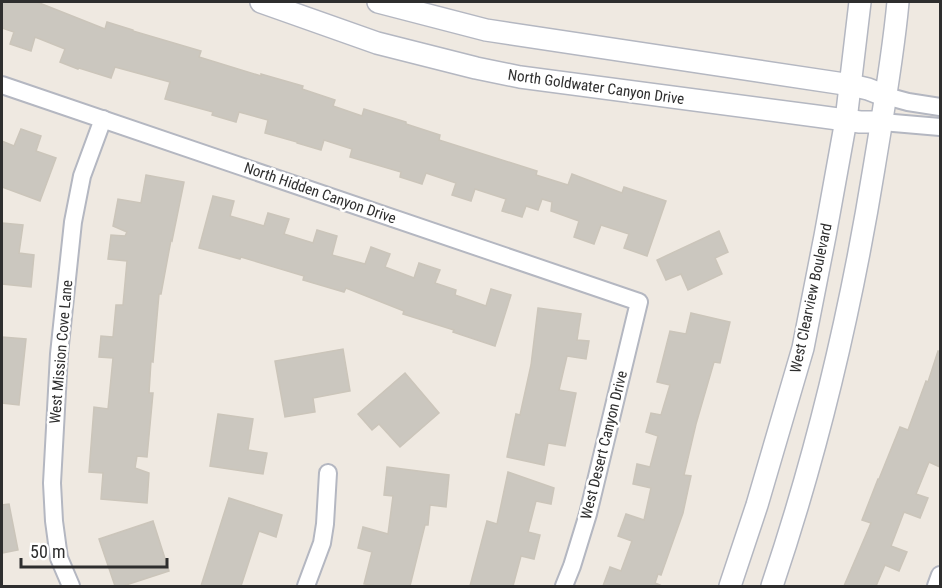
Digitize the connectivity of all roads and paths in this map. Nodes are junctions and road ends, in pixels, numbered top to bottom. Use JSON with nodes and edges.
{"nodes":[{"id":1,"x":261,"y":2,"type":"edge"},
{"id":2,"x":378,"y":2,"type":"edge"},
{"id":3,"x":860,"y":2,"type":"edge"},
{"id":4,"x":898,"y":2,"type":"edge"},
{"id":5,"x":2,"y":85,"type":"edge"},
{"id":6,"x":851,"y":85,"type":"junction"},
{"id":7,"x":886,"y":96,"type":"junction"},
{"id":8,"x":940,"y":106,"type":"edge"},
{"id":9,"x":103,"y":120,"type":"junction"},
{"id":10,"x":846,"y":120,"type":"junction"},
{"id":11,"x":882,"y":122,"type":"junction"},
{"id":12,"x":940,"y":127,"type":"edge"},
{"id":13,"x":639,"y":302,"type":"joint"},
{"id":14,"x":328,"y":473,"type":"dead end"},
{"id":15,"x":940,"y":575,"type":"edge"},
{"id":16,"x":71,"y":586,"type":"edge"},
{"id":17,"x":306,"y":586,"type":"edge"},
{"id":18,"x":564,"y":586,"type":"edge"},
{"id":19,"x":730,"y":586,"type":"edge"},
{"id":20,"x":772,"y":586,"type":"edge"},
{"id":21,"x":936,"y":586,"type":"edge"}],
"edges":[{"from":1,"to":10,"type":"street","name":"North Goldwater Canyon Drive"},
{"from":2,"to":6,"type":"street"},
{"from":3,"to":6,"type":"street","name":"West Clearview Boulevard"},
{"from":4,"to":7,"type":"street"},
{"from":5,"to":9,"type":"street","name":"North Hidden Canyon Drive"},
{"from":6,"to":7,"type":"street"},
{"from":6,"to":10,"type":"street","name":"West Clearview Boulevard"},
{"from":7,"to":8,"type":"street"},
{"from":7,"to":11,"type":"street"},
{"from":9,"to":13,"type":"street","name":"North Hidden Canyon Drive"},
{"from":9,"to":16,"type":"street","name":"West Mission Cove Lane"},
{"from":10,"to":11,"type":"street","name":"North Goldwater Canyon Drive"},
{"from":10,"to":19,"type":"street","name":"West Clearview Boulevard"},
{"from":11,"to":12,"type":"street","name":"North Goldwater Canyon Drive"},
{"from":11,"to":20,"type":"street"},
{"from":13,"to":18,"type":"street","name":"West Desert Canyon Drive"},
{"from":14,"to":17,"type":"street"},
{"from":15,"to":21,"type":"street"}]}
